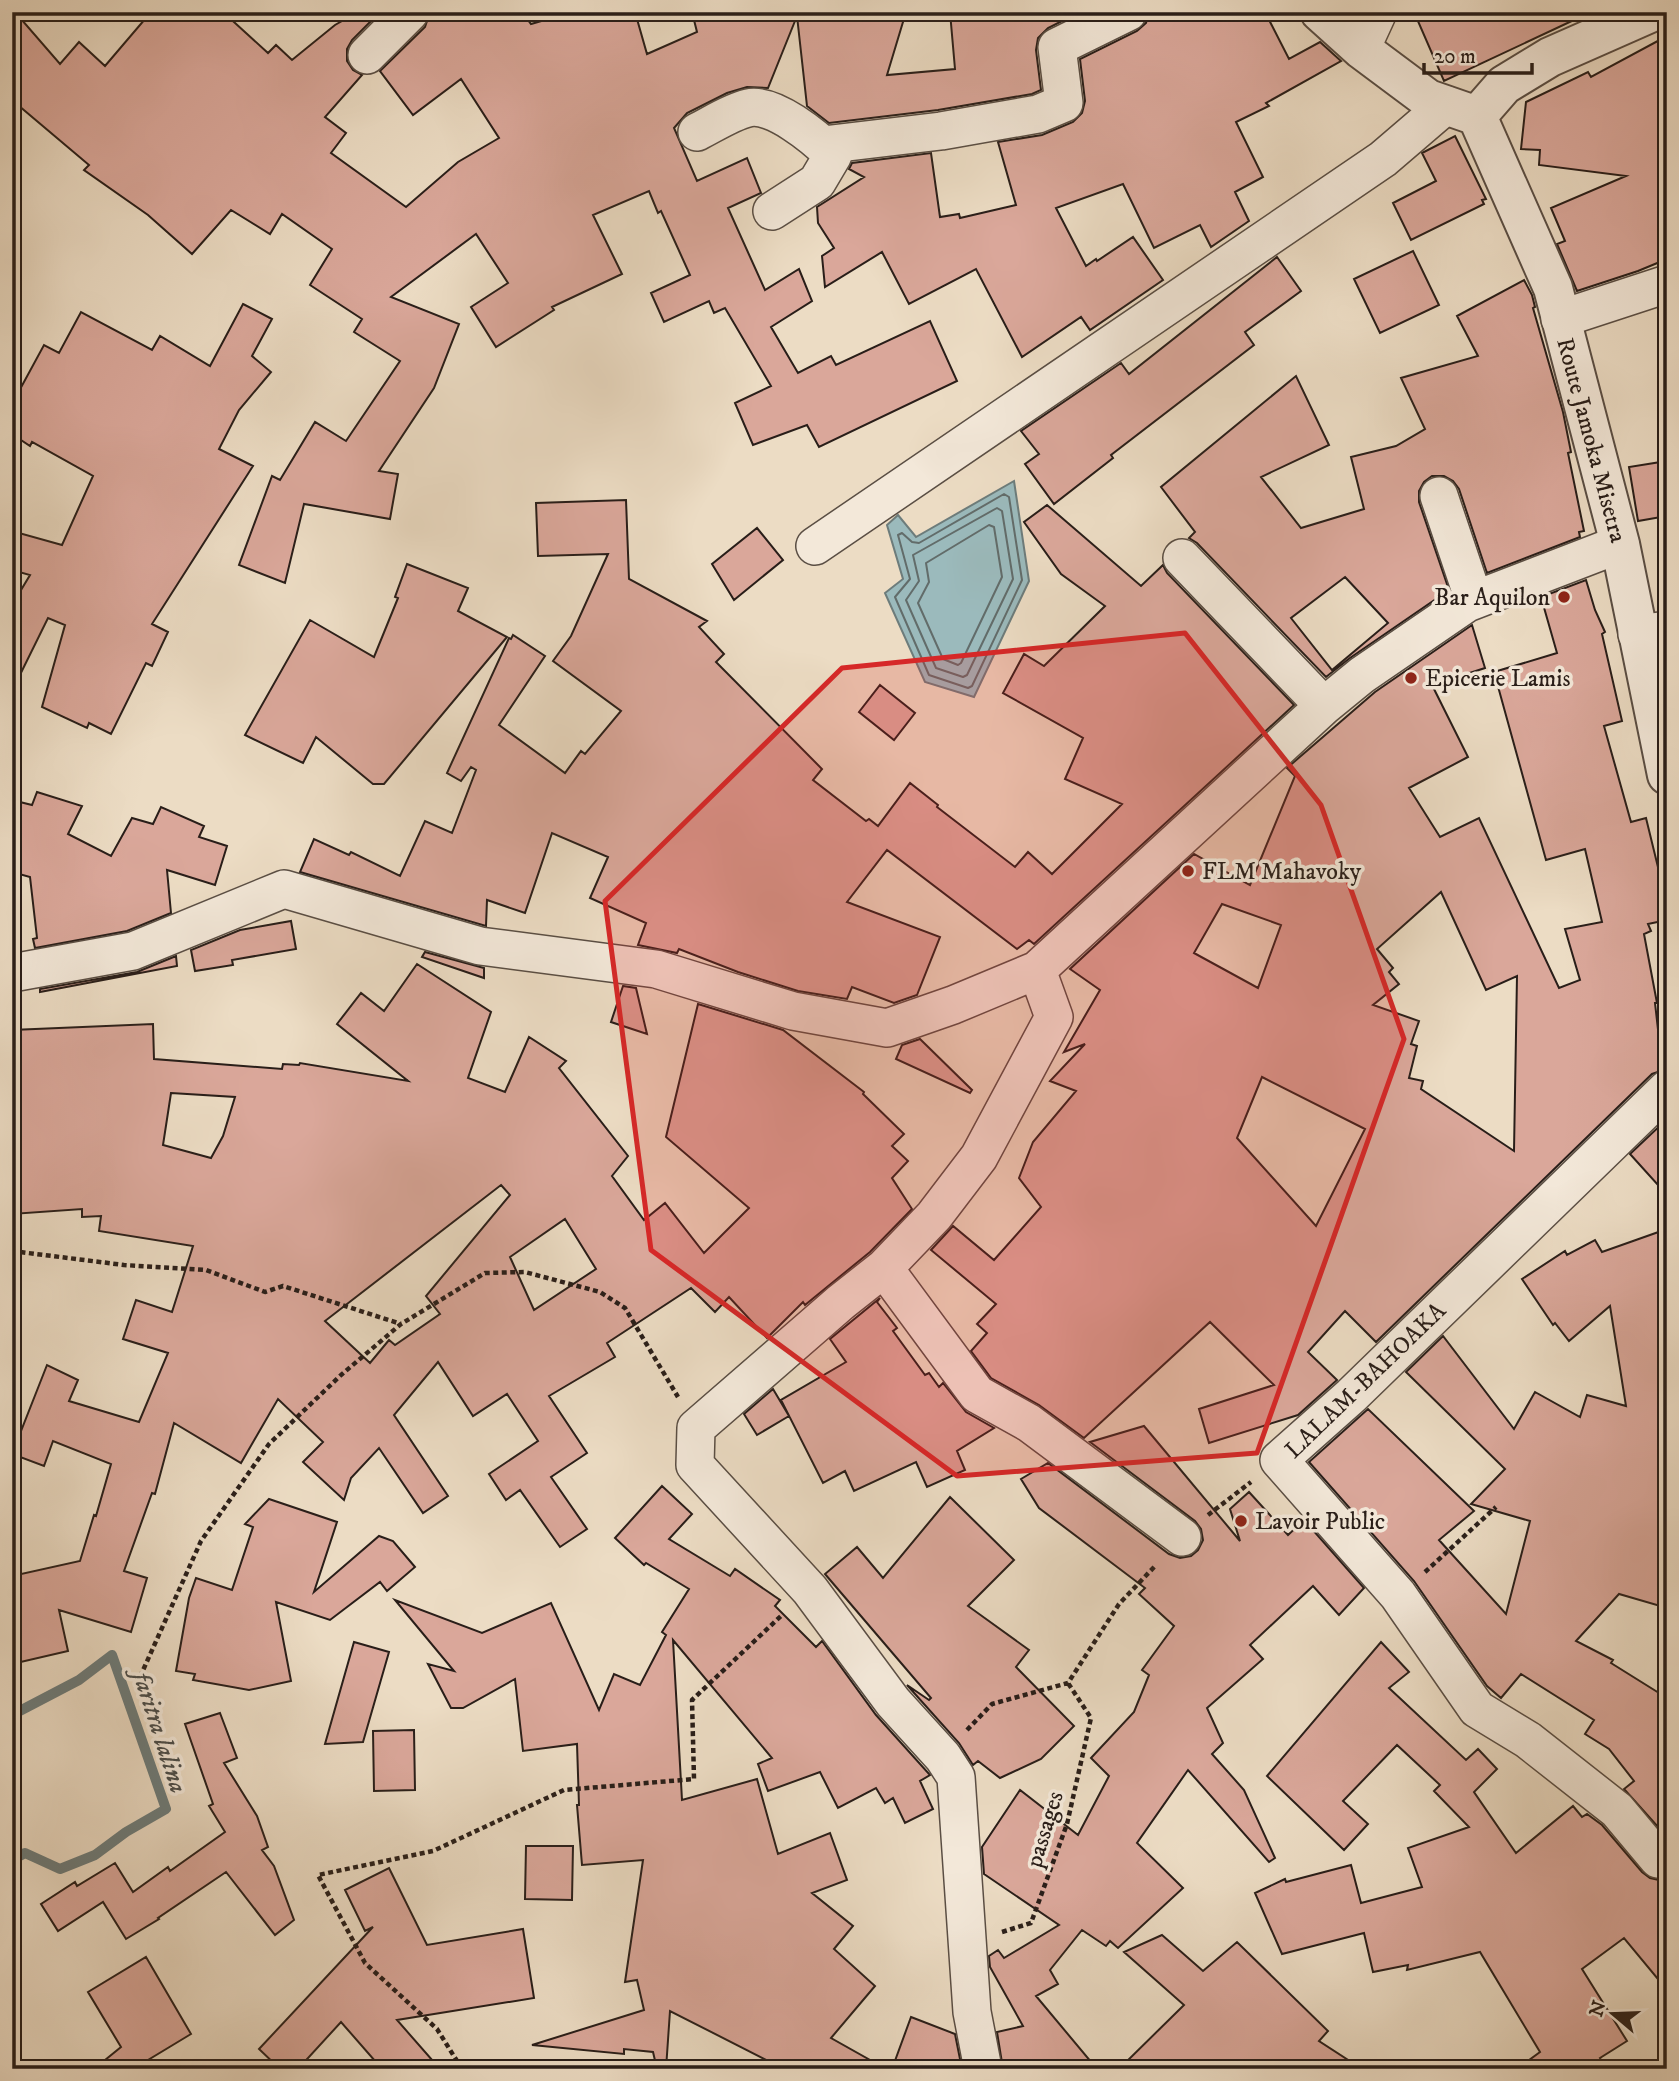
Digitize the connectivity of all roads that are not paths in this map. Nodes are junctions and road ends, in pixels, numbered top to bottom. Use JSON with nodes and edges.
{"nodes":[{"id":1,"x":410,"y":12,"type":"edge"},
{"id":2,"x":1128,"y":12,"type":"edge"},
{"id":3,"x":1320,"y":12,"type":"edge"},
{"id":4,"x":1378,"y":12,"type":"edge"},
{"id":5,"x":1652,"y":12,"type":"edge"},
{"id":6,"x":1361,"y":49,"type":"junction"},
{"id":7,"x":367,"y":54,"type":"dead end"},
{"id":8,"x":1462,"y":111,"type":"junction"},
{"id":9,"x":697,"y":132,"type":"dead end"},
{"id":10,"x":823,"y":145,"type":"junction"},
{"id":11,"x":772,"y":211,"type":"dead end"},
{"id":12,"x":1667,"y":284,"type":"edge"},
{"id":13,"x":1560,"y":319,"type":"junction"},
{"id":14,"x":1439,"y":496,"type":"dead end"},
{"id":15,"x":1620,"y":544,"type":"junction"},
{"id":16,"x":815,"y":546,"type":"dead end"},
{"id":17,"x":1182,"y":558,"type":"dead end"},
{"id":18,"x":1474,"y":600,"type":"junction"},
{"id":19,"x":1652,"y":632,"type":"edge"},
{"id":20,"x":1324,"y":706,"type":"junction"},
{"id":21,"x":1667,"y":775,"type":"edge"},
{"id":22,"x":1037,"y":970,"type":"junction"},
{"id":23,"x":12,"y":973,"type":"edge"},
{"id":24,"x":1667,"y":1089,"type":"edge"},
{"id":25,"x":884,"y":1268,"type":"junction"},
{"id":26,"x":1182,"y":1537,"type":"dead end"},
{"id":27,"x":1658,"y":1859,"type":"dead end"},
{"id":28,"x":983,"y":2069,"type":"edge"}],
"edges":[{"from":1,"to":7,"type":"street"},
{"from":2,"to":10,"type":"street"},
{"from":3,"to":6,"type":"street"},
{"from":4,"to":6,"type":"street"},
{"from":5,"to":8,"type":"street"},
{"from":6,"to":8,"type":"street"},
{"from":8,"to":13,"type":"street","name":"Route Jamoka Misetra"},
{"from":8,"to":16,"type":"street"},
{"from":9,"to":10,"type":"street"},
{"from":10,"to":11,"type":"street"},
{"from":12,"to":13,"type":"street"},
{"from":13,"to":15,"type":"street","name":"Route Jamoka Misetra"},
{"from":14,"to":18,"type":"street"},
{"from":15,"to":18,"type":"street"},
{"from":15,"to":19,"type":"street","name":"Route Jamoka Misetra"},
{"from":17,"to":20,"type":"street"},
{"from":18,"to":20,"type":"street"},
{"from":19,"to":21,"type":"street","name":"Route Jamoka Misetra"},
{"from":20,"to":22,"type":"street"},
{"from":22,"to":23,"type":"street"},
{"from":22,"to":25,"type":"street"},
{"from":24,"to":27,"type":"street","name":"LALAM-BAHOAKA"},
{"from":25,"to":26,"type":"street"},
{"from":25,"to":28,"type":"street"}]}
